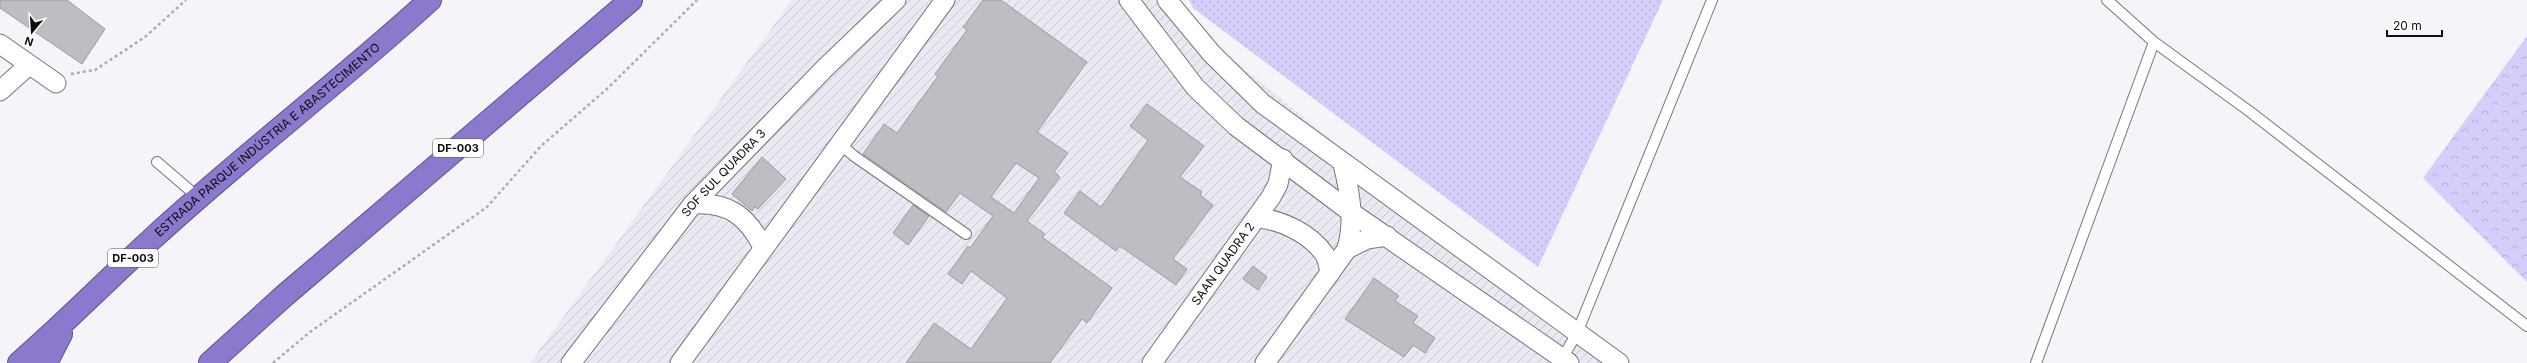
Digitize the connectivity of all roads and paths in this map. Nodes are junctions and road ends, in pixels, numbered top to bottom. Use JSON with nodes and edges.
{"nodes":[{"id":1,"x":186,"y":0,"type":"edge"},
{"id":2,"x":430,"y":0,"type":"edge"},
{"id":3,"x":631,"y":0,"type":"edge"},
{"id":4,"x":697,"y":0,"type":"edge"},
{"id":5,"x":896,"y":0,"type":"edge"},
{"id":6,"x":945,"y":0,"type":"edge"},
{"id":7,"x":1129,"y":0,"type":"edge"},
{"id":8,"x":1167,"y":0,"type":"edge"},
{"id":9,"x":1712,"y":0,"type":"edge"},
{"id":10,"x":2107,"y":0,"type":"edge"},
{"id":11,"x":2154,"y":42,"type":"junction"},
{"id":12,"x":0,"y":44,"type":"edge"},
{"id":13,"x":30,"y":65,"type":"junction"},
{"id":14,"x":52,"y":80,"type":"joint"},
{"id":15,"x":0,"y":91,"type":"edge"},
{"id":16,"x":840,"y":144,"type":"junction"},
{"id":17,"x":1282,"y":159,"type":"junction"},
{"id":18,"x":157,"y":162,"type":"dead end"},
{"id":19,"x":1343,"y":164,"type":"junction"},
{"id":20,"x":199,"y":198,"type":"junction"},
{"id":21,"x":694,"y":204,"type":"junction"},
{"id":22,"x":1352,"y":213,"type":"junction"},
{"id":23,"x":1258,"y":218,"type":"junction"},
{"id":24,"x":966,"y":234,"type":"dead end"},
{"id":25,"x":1387,"y":236,"type":"junction"},
{"id":26,"x":763,"y":247,"type":"junction"},
{"id":27,"x":1348,"y":249,"type":"junction"},
{"id":28,"x":1330,"y":273,"type":"junction"},
{"id":29,"x":69,"y":320,"type":"junction"},
{"id":30,"x":2527,"y":326,"type":"edge"},
{"id":31,"x":1577,"y":333,"type":"junction"},
{"id":32,"x":1565,"y":361,"type":"edge"},
{"id":33,"x":19,"y":363,"type":"edge"},
{"id":34,"x":46,"y":363,"type":"edge"},
{"id":35,"x":210,"y":363,"type":"edge"},
{"id":36,"x":273,"y":363,"type":"edge"},
{"id":37,"x":572,"y":363,"type":"edge"},
{"id":38,"x":680,"y":363,"type":"edge"},
{"id":39,"x":1152,"y":363,"type":"edge"},
{"id":40,"x":1265,"y":363,"type":"edge"},
{"id":41,"x":1619,"y":363,"type":"edge"},
{"id":42,"x":2036,"y":363,"type":"edge"}],
"edges":[{"from":1,"to":14,"type":"path"},
{"from":2,"to":20,"type":"highway","name":"ESTRADA PARQUE INDÚSTRIA E ABASTECIMENTO","number":"DF-003"},
{"from":3,"to":35,"type":"highway","number":"DF-003"},
{"from":4,"to":36,"type":"path"},
{"from":5,"to":21,"type":"street","name":"SOF SUL QUADRA 3"},
{"from":6,"to":16,"type":"street"},
{"from":7,"to":17,"type":"street"},
{"from":8,"to":19,"type":"street"},
{"from":9,"to":31,"type":"lane"},
{"from":10,"to":11,"type":"lane"},
{"from":11,"to":30,"type":"lane"},
{"from":11,"to":42,"type":"lane"},
{"from":12,"to":13,"type":"street"},
{"from":13,"to":14,"type":"street"},
{"from":13,"to":15,"type":"street"},
{"from":16,"to":24,"type":"lane"},
{"from":16,"to":26,"type":"street"},
{"from":17,"to":22,"type":"street"},
{"from":17,"to":23,"type":"street","name":"SAAN QUADRA 2"},
{"from":18,"to":20,"type":"lane"},
{"from":19,"to":22,"type":"street"},
{"from":19,"to":31,"type":"street"},
{"from":20,"to":29,"type":"highway","name":"ESTRADA PARQUE INDÚSTRIA E ABASTECIMENTO","number":"DF-003"},
{"from":21,"to":26,"type":"street"},
{"from":21,"to":37,"type":"street","name":"SOF SUL QUADRA 3"},
{"from":22,"to":25,"type":"street"},
{"from":22,"to":27,"type":"street"},
{"from":23,"to":28,"type":"street"},
{"from":23,"to":39,"type":"street","name":"SAAN QUADRA 2"},
{"from":25,"to":27,"type":"street"},
{"from":25,"to":32,"type":"street"},
{"from":26,"to":38,"type":"street"},
{"from":27,"to":28,"type":"street"},
{"from":28,"to":40,"type":"street"},
{"from":29,"to":33,"type":"highway","name":"ESTRADA PARQUE INDÚSTRIA E ABASTECIMENTO","number":"DF-003"},
{"from":29,"to":34,"type":"highway"},
{"from":31,"to":32,"type":"lane"},
{"from":31,"to":41,"type":"street"}]}
